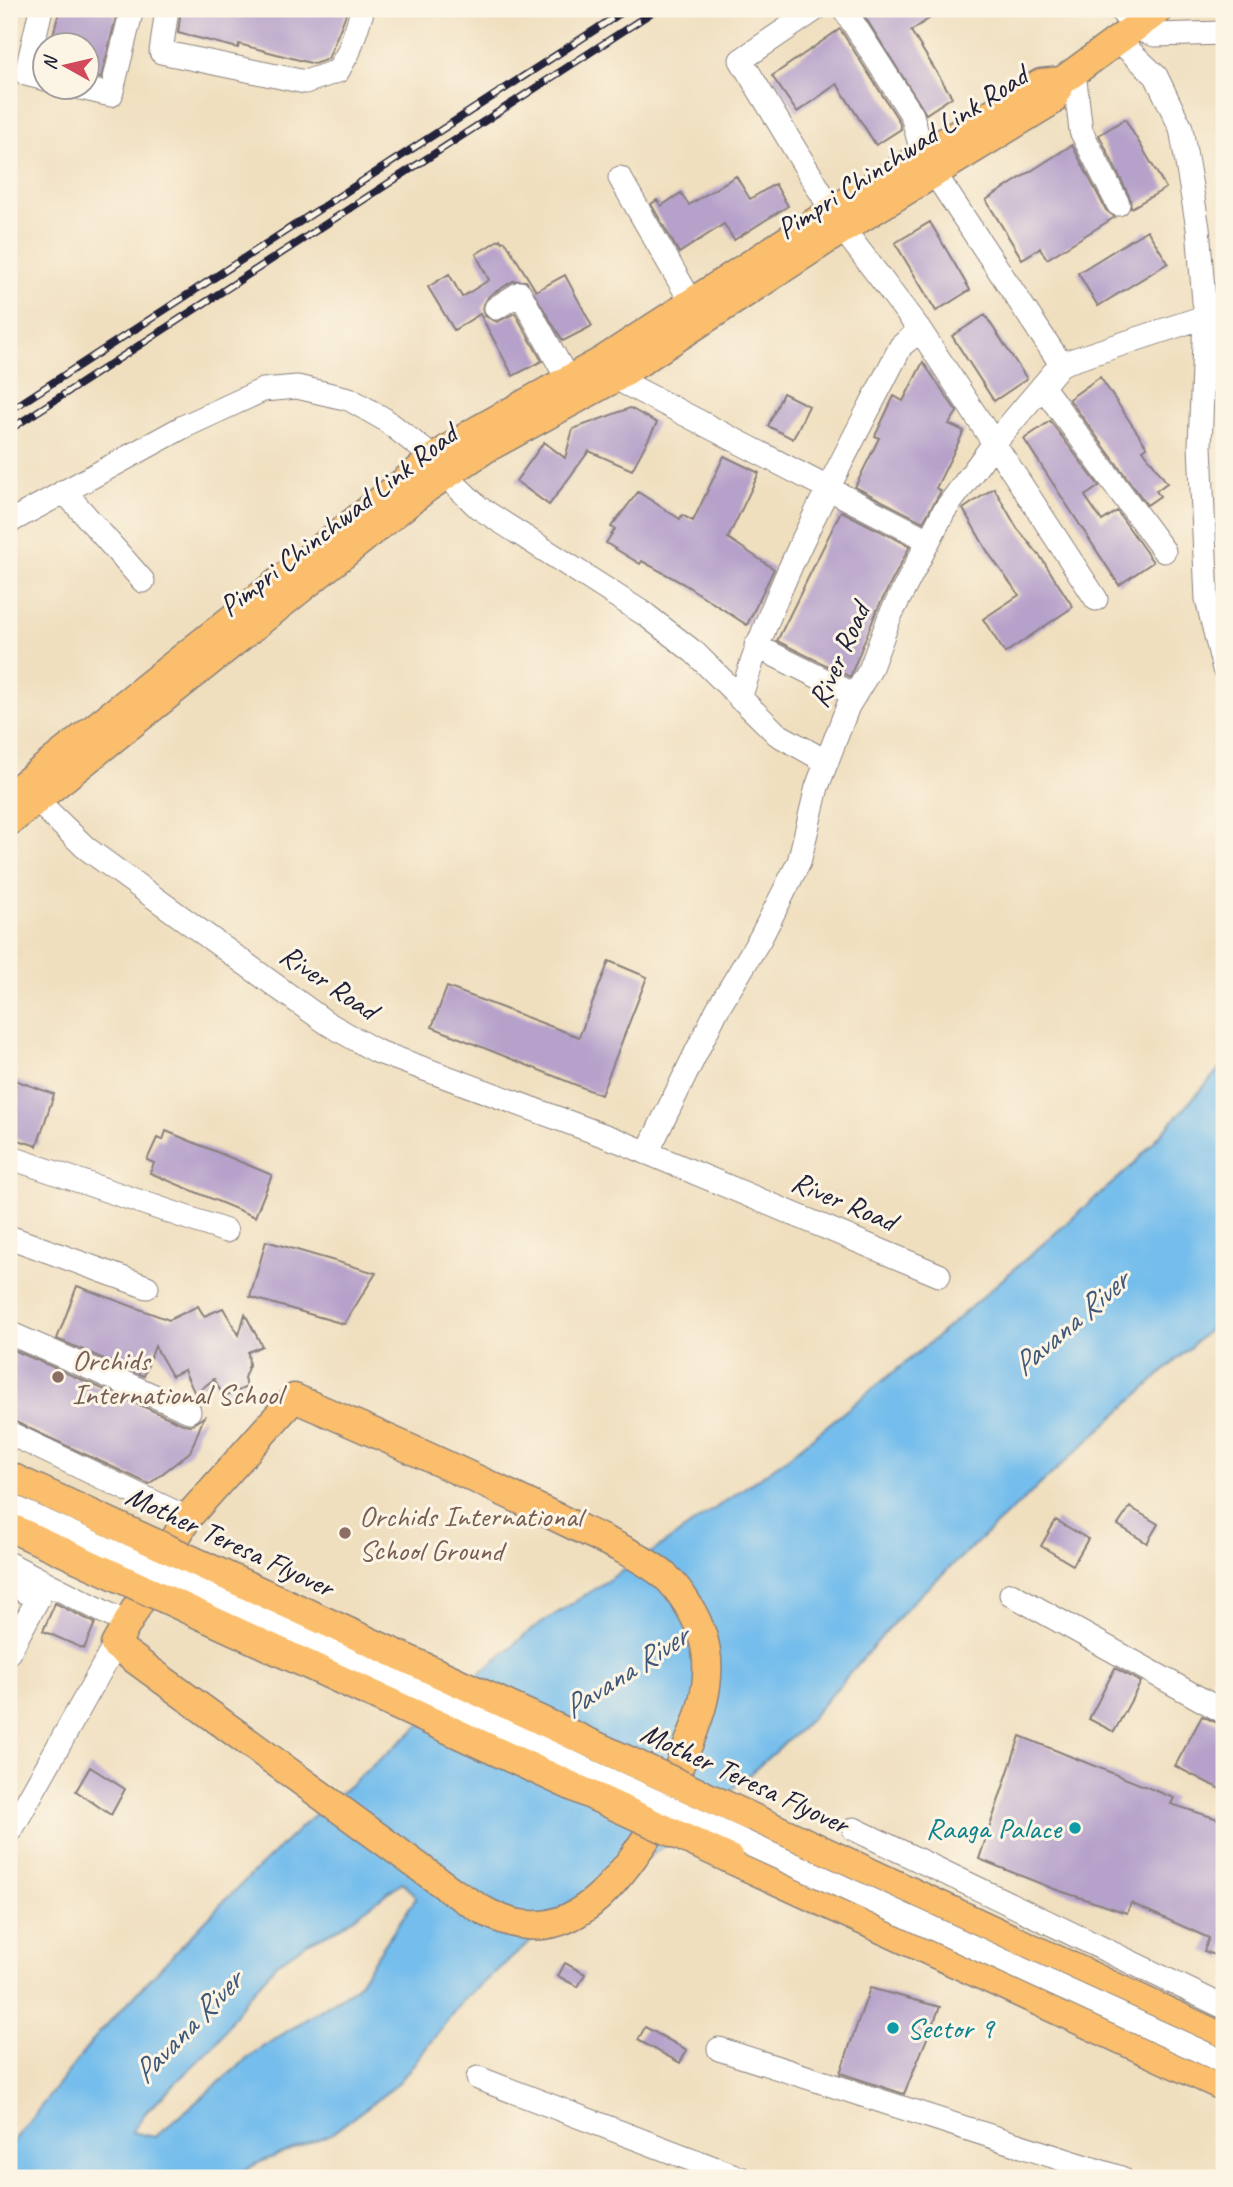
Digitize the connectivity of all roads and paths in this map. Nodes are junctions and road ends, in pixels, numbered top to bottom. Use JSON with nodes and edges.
{"nodes":[{"id":1,"x":41,"y":9,"type":"edge"},
{"id":2,"x":132,"y":9,"type":"edge"},
{"id":3,"x":167,"y":9,"type":"edge"},
{"id":4,"x":363,"y":9,"type":"edge"},
{"id":5,"x":816,"y":9,"type":"edge"},
{"id":6,"x":844,"y":9,"type":"edge"},
{"id":7,"x":1136,"y":20,"type":"edge"},
{"id":8,"x":36,"y":32,"type":"edge"},
{"id":9,"x":1224,"y":33,"type":"edge"},
{"id":10,"x":32,"y":48,"type":"edge"},
{"id":11,"x":32,"y":76,"type":"edge"},
{"id":12,"x":1068,"y":76,"type":"junction"},
{"id":13,"x":102,"y":93,"type":"edge"},
{"id":14,"x":929,"y":164,"type":"junction"},
{"id":15,"x":620,"y":178,"type":"dead end"},
{"id":16,"x":1118,"y":204,"type":"dead end"},
{"id":17,"x":837,"y":220,"type":"junction"},
{"id":18,"x":692,"y":303,"type":"junction"},
{"id":19,"x":496,"y":308,"type":"dead end"},
{"id":20,"x":1213,"y":317,"type":"edge"},
{"id":21,"x":920,"y":330,"type":"junction"},
{"id":22,"x":623,"y":364,"type":"junction"},
{"id":23,"x":1061,"y":364,"type":"junction"},
{"id":24,"x":568,"y":380,"type":"junction"},
{"id":25,"x":1042,"y":386,"type":"junction"},
{"id":26,"x":995,"y":442,"type":"junction"},
{"id":27,"x":439,"y":467,"type":"junction"},
{"id":28,"x":829,"y":487,"type":"junction"},
{"id":29,"x":64,"y":491,"type":"junction"},
{"id":30,"x":9,"y":522,"type":"edge"},
{"id":31,"x":928,"y":540,"type":"junction"},
{"id":32,"x":1164,"y":551,"type":"dead end"},
{"id":33,"x":143,"y":581,"type":"dead end"},
{"id":34,"x":1096,"y":599,"type":"dead end"},
{"id":35,"x":756,"y":646,"type":"junction"},
{"id":36,"x":1224,"y":669,"type":"edge"},
{"id":37,"x":855,"y":695,"type":"junction"},
{"id":38,"x":740,"y":699,"type":"junction"},
{"id":39,"x":827,"y":762,"type":"junction"},
{"id":40,"x":23,"y":794,"type":"edge"},
{"id":41,"x":9,"y":822,"type":"edge"},
{"id":42,"x":647,"y":1153,"type":"junction"},
{"id":43,"x":9,"y":1157,"type":"edge"},
{"id":44,"x":226,"y":1231,"type":"dead end"},
{"id":45,"x":9,"y":1237,"type":"edge"},
{"id":46,"x":939,"y":1275,"type":"dead end"},
{"id":47,"x":147,"y":1287,"type":"dead end"},
{"id":48,"x":9,"y":1333,"type":"edge"},
{"id":49,"x":189,"y":1411,"type":"dead end"},
{"id":50,"x":9,"y":1433,"type":"edge"},
{"id":51,"x":9,"y":1476,"type":"edge"},
{"id":52,"x":9,"y":1505,"type":"edge"},
{"id":53,"x":187,"y":1518,"type":"junction"},
{"id":54,"x":9,"y":1527,"type":"edge"},
{"id":55,"x":9,"y":1564,"type":"edge"},
{"id":56,"x":9,"y":1583,"type":"edge"},
{"id":57,"x":42,"y":1591,"type":"junction"},
{"id":58,"x":1011,"y":1594,"type":"dead end"},
{"id":59,"x":121,"y":1634,"type":"junction"},
{"id":60,"x":9,"y":1652,"type":"edge"},
{"id":61,"x":1224,"y":1712,"type":"edge"},
{"id":62,"x":673,"y":1781,"type":"junction"},
{"id":63,"x":656,"y":1825,"type":"junction"},
{"id":64,"x":854,"y":1829,"type":"dead end"},
{"id":65,"x":9,"y":1834,"type":"edge"},
{"id":66,"x":1224,"y":2007,"type":"edge"},
{"id":67,"x":1224,"y":2038,"type":"edge"},
{"id":68,"x":719,"y":2049,"type":"dead end"},
{"id":69,"x":1224,"y":2062,"type":"edge"},
{"id":70,"x":478,"y":2078,"type":"dead end"},
{"id":71,"x":1224,"y":2087,"type":"edge"},
{"id":72,"x":740,"y":2178,"type":"edge"},
{"id":73,"x":1121,"y":2178,"type":"edge"}],
"edges":[{"from":1,"to":8,"type":"street"},
{"from":2,"to":13,"type":"street"},
{"from":3,"to":4,"type":"street"},
{"from":5,"to":17,"type":"street"},
{"from":6,"to":14,"type":"street"},
{"from":7,"to":9,"type":"street"},
{"from":7,"to":12,"type":"main road"},
{"from":7,"to":20,"type":"street"},
{"from":10,"to":11,"type":"street"},
{"from":12,"to":14,"type":"main road","name":"Pimpri Chinchwad Link Road"},
{"from":12,"to":16,"type":"street"},
{"from":14,"to":17,"type":"main road","name":"Pimpri Chinchwad Link Road"},
{"from":14,"to":23,"type":"street"},
{"from":15,"to":18,"type":"street"},
{"from":17,"to":18,"type":"main road","name":"Pimpri Chinchwad Link Road"},
{"from":17,"to":21,"type":"street"},
{"from":17,"to":22,"type":"main road","name":"Pimpri Chinchwad Link Road"},
{"from":18,"to":22,"type":"main road","name":"Pimpri Chinchwad Link Road"},
{"from":19,"to":24,"type":"street"},
{"from":20,"to":23,"type":"street"},
{"from":20,"to":36,"type":"street"},
{"from":21,"to":26,"type":"street"},
{"from":21,"to":28,"type":"street"},
{"from":22,"to":24,"type":"main road","name":"Pimpri Chinchwad Link Road"},
{"from":22,"to":27,"type":"main road","name":"Pimpri Chinchwad Link Road"},
{"from":22,"to":28,"type":"street"},
{"from":23,"to":25,"type":"street","name":"River Road"},
{"from":24,"to":27,"type":"main road","name":"Pimpri Chinchwad Link Road"},
{"from":25,"to":26,"type":"street","name":"River Road"},
{"from":25,"to":32,"type":"street"},
{"from":26,"to":31,"type":"street","name":"River Road"},
{"from":26,"to":34,"type":"street"},
{"from":27,"to":29,"type":"street"},
{"from":27,"to":38,"type":"street"},
{"from":27,"to":40,"type":"main road","name":"Pimpri Chinchwad Link Road"},
{"from":28,"to":31,"type":"street"},
{"from":28,"to":35,"type":"street"},
{"from":29,"to":30,"type":"street"},
{"from":29,"to":33,"type":"street"},
{"from":31,"to":37,"type":"street","name":"River Road"},
{"from":35,"to":37,"type":"street"},
{"from":35,"to":38,"type":"street"},
{"from":37,"to":39,"type":"street","name":"River Road"},
{"from":38,"to":39,"type":"street"},
{"from":39,"to":42,"type":"street","name":"River Road"},
{"from":40,"to":41,"type":"main road","name":"Pimpri Chinchwad Link Road"},
{"from":40,"to":42,"type":"street","name":"River Road"},
{"from":42,"to":46,"type":"street","name":"River Road"},
{"from":43,"to":44,"type":"street"},
{"from":45,"to":47,"type":"street"},
{"from":48,"to":49,"type":"street"},
{"from":50,"to":53,"type":"street"},
{"from":51,"to":62,"type":"main road","name":"Mother Teresa Flyover","bridge":true},
{"from":52,"to":69,"type":"street","bridge":true},
{"from":53,"to":59,"type":"main road"},
{"from":53,"to":62,"type":"main road"},
{"from":54,"to":63,"type":"main road","bridge":true},
{"from":55,"to":57,"type":"street"},
{"from":56,"to":57,"type":"street"},
{"from":57,"to":59,"type":"street"},
{"from":57,"to":60,"type":"street"},
{"from":58,"to":61,"type":"street"},
{"from":59,"to":63,"type":"main road"},
{"from":59,"to":65,"type":"street"},
{"from":62,"to":67,"type":"main road","name":"Mother Teresa Flyover","bridge":true},
{"from":63,"to":71,"type":"main road","bridge":true},
{"from":64,"to":66,"type":"street"},
{"from":68,"to":73,"type":"street"},
{"from":70,"to":72,"type":"street"}]}
